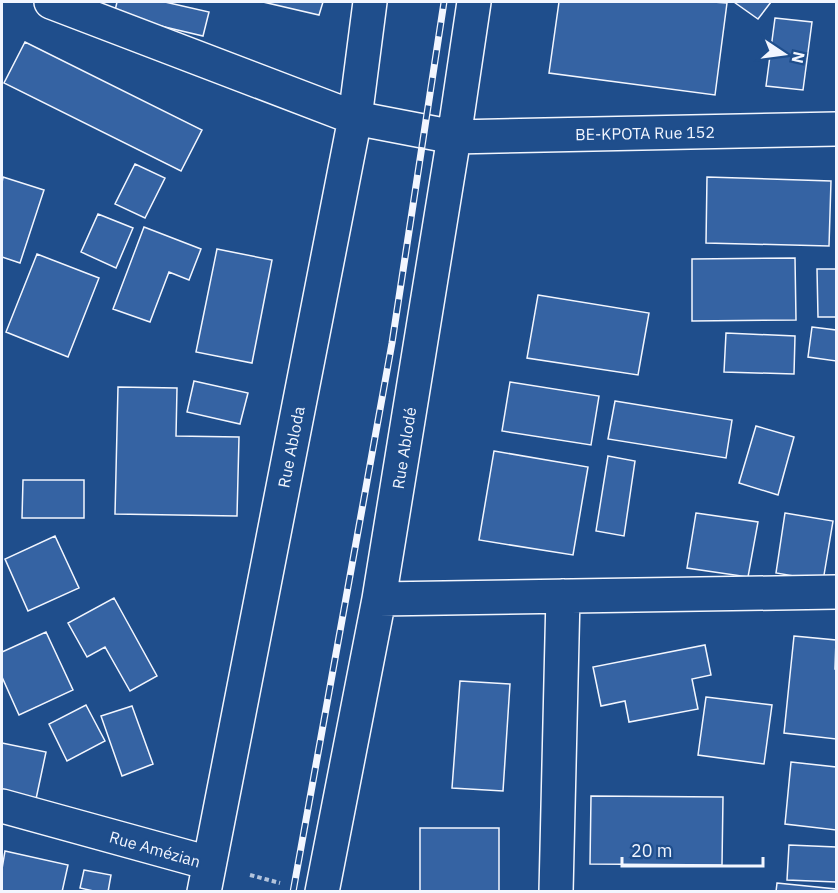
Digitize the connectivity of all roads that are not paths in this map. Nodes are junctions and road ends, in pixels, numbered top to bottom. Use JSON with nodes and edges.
{"nodes":[{"id":1,"x":51,"y":2,"type":"edge"},
{"id":2,"x":370,"y":2,"type":"edge"},
{"id":3,"x":474,"y":2,"type":"edge"},
{"id":4,"x":355,"y":118,"type":"junction"},
{"id":5,"x":837,"y":129,"type":"edge"},
{"id":6,"x":454,"y":137,"type":"junction"},
{"id":7,"x":837,"y":592,"type":"edge"},
{"id":8,"x":563,"y":596,"type":"junction"},
{"id":9,"x":379,"y":599,"type":"junction"},
{"id":10,"x":2,"y":806,"type":"edge"},
{"id":11,"x":206,"y":877,"type":"edge"},
{"id":12,"x":322,"y":891,"type":"edge"},
{"id":13,"x":556,"y":891,"type":"edge"}],
"edges":[{"from":1,"to":4,"type":"street","name":"BE-KPOTA Rue 152"},
{"from":2,"to":4,"type":"street","name":"Rue Abloda"},
{"from":3,"to":6,"type":"street","name":"Rue Ablodé"},
{"from":4,"to":6,"type":"street","name":"BE-KPOTA Rue 152"},
{"from":4,"to":11,"type":"street","name":"Rue Abloda"},
{"from":5,"to":6,"type":"street","name":"BE-KPOTA Rue 152"},
{"from":6,"to":9,"type":"street","name":"Rue Ablodé"},
{"from":7,"to":8,"type":"street"},
{"from":8,"to":9,"type":"street"},
{"from":8,"to":13,"type":"street"},
{"from":9,"to":12,"type":"street","name":"Rue Ablodé"},
{"from":10,"to":11,"type":"street","name":"Rue Amézian"}]}
